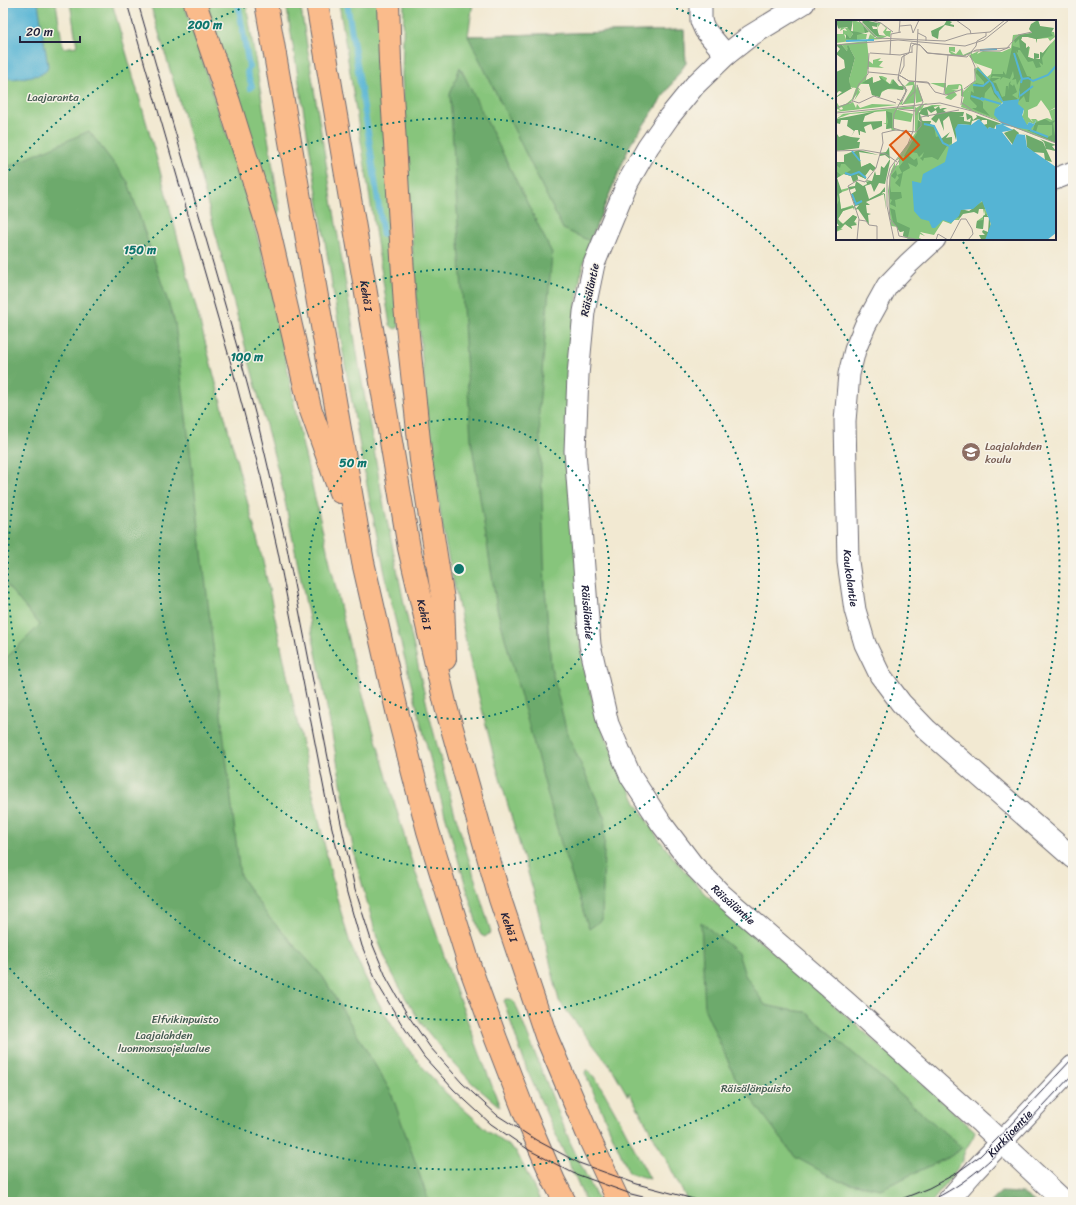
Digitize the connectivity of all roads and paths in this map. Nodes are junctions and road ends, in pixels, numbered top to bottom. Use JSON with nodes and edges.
{"nodes":[{"id":1,"x":195,"y":3,"type":"edge"},
{"id":2,"x":266,"y":3,"type":"edge"},
{"id":3,"x":317,"y":3,"type":"edge"},
{"id":4,"x":388,"y":3,"type":"edge"},
{"id":5,"x":701,"y":3,"type":"edge"},
{"id":6,"x":804,"y":3,"type":"edge"},
{"id":7,"x":726,"y":55,"type":"junction"},
{"id":8,"x":1073,"y":172,"type":"edge"},
{"id":9,"x":1056,"y":179,"type":"edge"},
{"id":10,"x":934,"y":240,"type":"edge"},
{"id":11,"x":363,"y":562,"type":"junction"},
{"id":12,"x":446,"y":706,"type":"junction"},
{"id":13,"x":1073,"y":858,"type":"edge"},
{"id":14,"x":1073,"y":1066,"type":"edge"},
{"id":15,"x":1002,"y":1142,"type":"junction"},
{"id":16,"x":565,"y":1202,"type":"edge"},
{"id":17,"x":619,"y":1202,"type":"edge"},
{"id":18,"x":947,"y":1202,"type":"edge"},
{"id":19,"x":1065,"y":1202,"type":"edge"}],
"edges":[{"from":1,"to":11,"type":"highway"},
{"from":2,"to":11,"type":"highway"},
{"from":3,"to":12,"type":"highway","name":"Kehä I"},
{"from":4,"to":12,"type":"highway"},
{"from":5,"to":7,"type":"street"},
{"from":6,"to":7,"type":"street","name":"Räisäläntie"},
{"from":7,"to":15,"type":"street","name":"Räisäläntie"},
{"from":8,"to":9,"type":"street"},
{"from":10,"to":13,"type":"street","name":"Kaukolantie"},
{"from":11,"to":16,"type":"highway"},
{"from":12,"to":17,"type":"highway","name":"Kehä I"},
{"from":14,"to":15,"type":"street","name":"Kurkijoentie"},
{"from":15,"to":18,"type":"street","name":"Kurkijoentie"},
{"from":15,"to":19,"type":"street","name":"Räisäläntie"}]}
